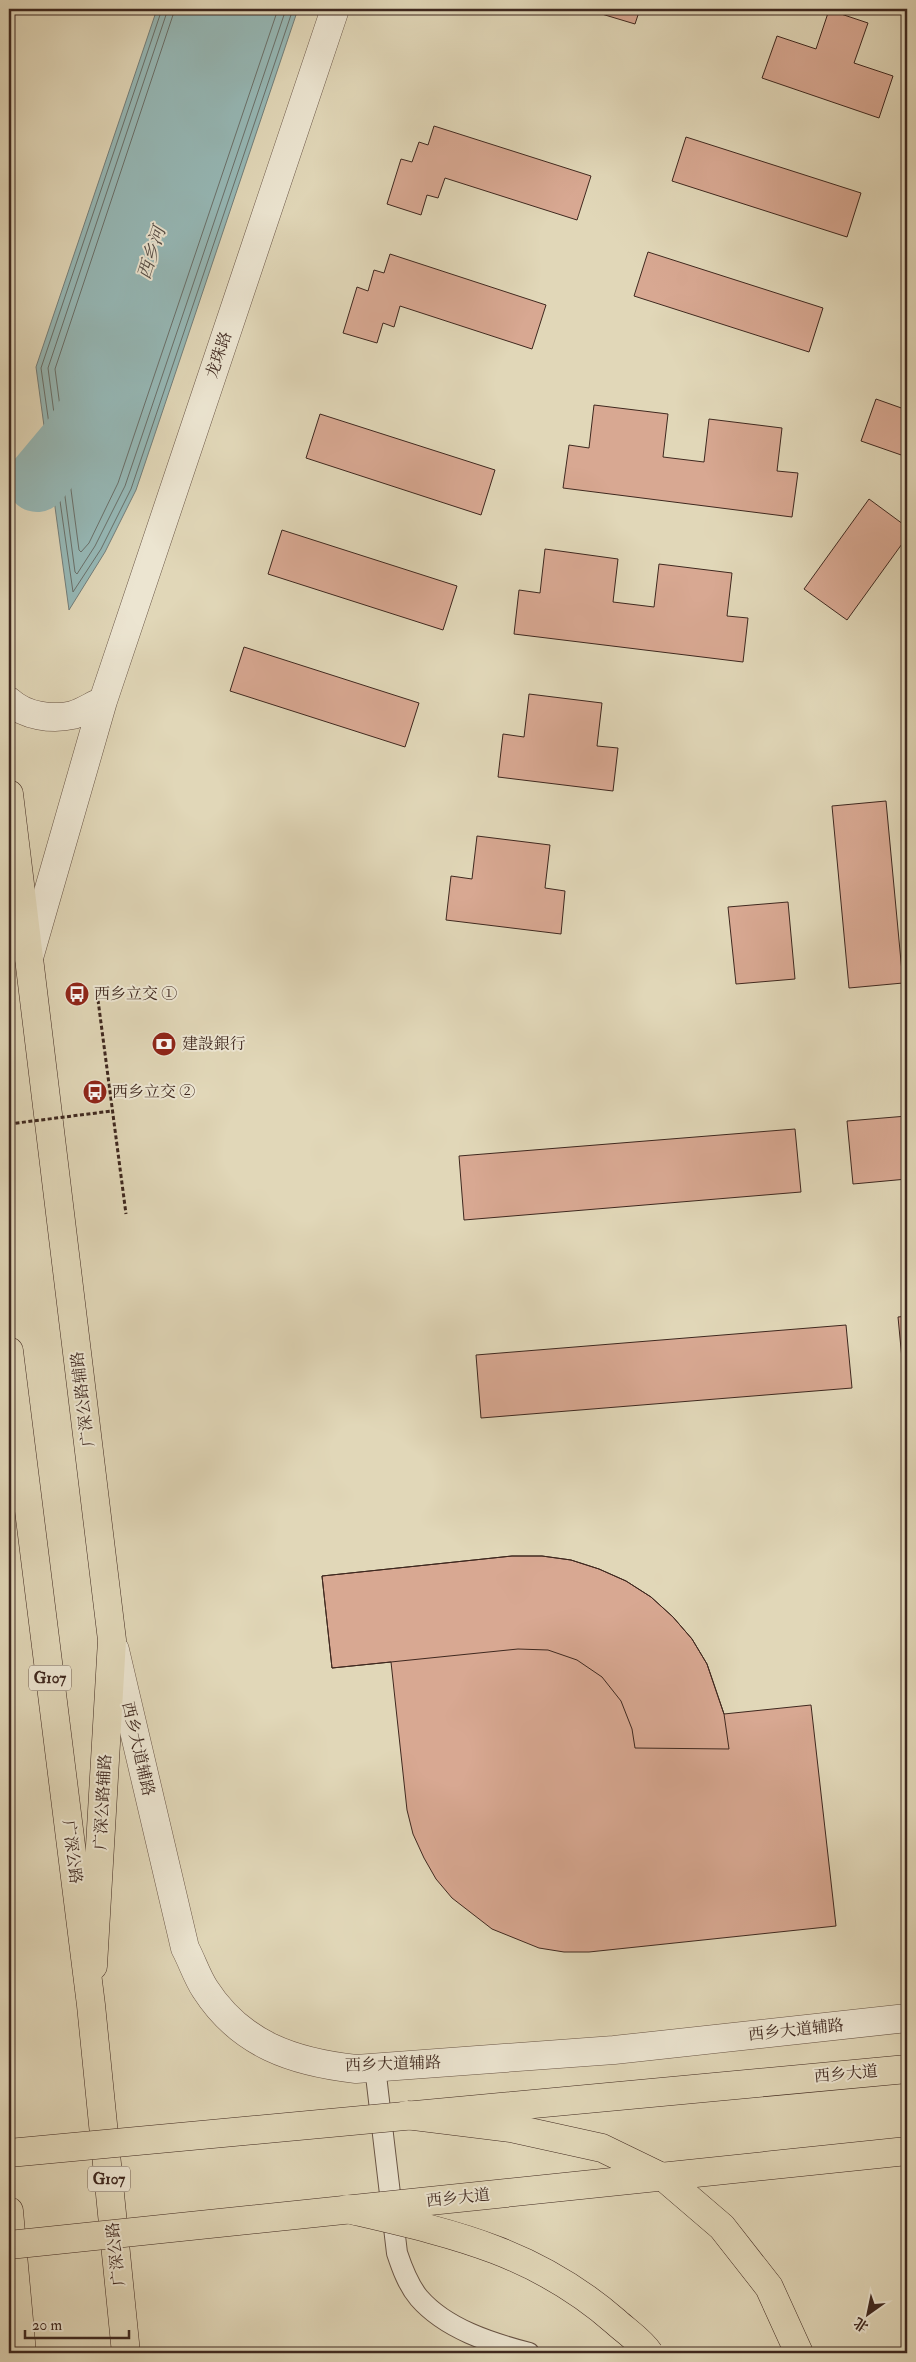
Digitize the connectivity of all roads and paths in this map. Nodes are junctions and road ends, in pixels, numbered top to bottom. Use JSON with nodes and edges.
{"nodes":[{"id":1,"x":335,"y":9,"type":"edge"},
{"id":2,"x":9,"y":701,"type":"edge"},
{"id":3,"x":103,"y":701,"type":"junction"},
{"id":4,"x":9,"y":794,"type":"edge"},
{"id":5,"x":29,"y":958,"type":"junction"},
{"id":6,"x":98,"y":1000,"type":"dead end"},
{"id":7,"x":112,"y":1112,"type":"junction"},
{"id":8,"x":9,"y":1124,"type":"edge"},
{"id":9,"x":126,"y":1214,"type":"dead end"},
{"id":10,"x":9,"y":1351,"type":"edge"},
{"id":11,"x":112,"y":1640,"type":"junction"},
{"id":12,"x":91,"y":2005,"type":"junction"},
{"id":13,"x":907,"y":2018,"type":"edge"},
{"id":14,"x":375,"y":2067,"type":"junction"},
{"id":15,"x":907,"y":2068,"type":"edge"},
{"id":16,"x":406,"y":2115,"type":"junction"},
{"id":17,"x":907,"y":2151,"type":"edge"},
{"id":18,"x":9,"y":2153,"type":"edge"},
{"id":19,"x":348,"y":2209,"type":"junction"},
{"id":20,"x":9,"y":2211,"type":"edge"},
{"id":21,"x":9,"y":2245,"type":"edge"},
{"id":22,"x":22,"y":2353,"type":"edge"},
{"id":23,"x":126,"y":2353,"type":"edge"},
{"id":24,"x":529,"y":2353,"type":"edge"},
{"id":25,"x":649,"y":2353,"type":"edge"},
{"id":26,"x":799,"y":2353,"type":"edge"}],
"edges":[{"from":1,"to":3,"type":"street","name":"龙珠路"},
{"from":2,"to":3,"type":"street"},
{"from":3,"to":5,"type":"street","name":"龙珠路"},
{"from":4,"to":5,"type":"main road","name":"广深公路辅路"},
{"from":5,"to":11,"type":"main road","name":"广深公路辅路"},
{"from":6,"to":7,"type":"path"},
{"from":7,"to":8,"type":"path","bridge":true},
{"from":7,"to":9,"type":"path"},
{"from":10,"to":12,"type":"main road","name":"广深公路","number":"G107"},
{"from":11,"to":12,"type":"main road","name":"广深公路辅路"},
{"from":11,"to":14,"type":"street","name":"西乡大道辅路"},
{"from":12,"to":23,"type":"main road","name":"广深公路","number":"G107"},
{"from":13,"to":14,"type":"street","name":"西乡大道辅路"},
{"from":14,"to":24,"type":"lane"},
{"from":15,"to":16,"type":"main road","name":"西乡大道","bridge":true},
{"from":16,"to":18,"type":"main road","name":"西乡大道","bridge":true},
{"from":16,"to":26,"type":"main road","bridge":true},
{"from":17,"to":19,"type":"main road","name":"西乡大道","bridge":true},
{"from":19,"to":21,"type":"main road","name":"西乡大道","bridge":true},
{"from":19,"to":25,"type":"main road","bridge":true},
{"from":20,"to":22,"type":"main road"}]}
